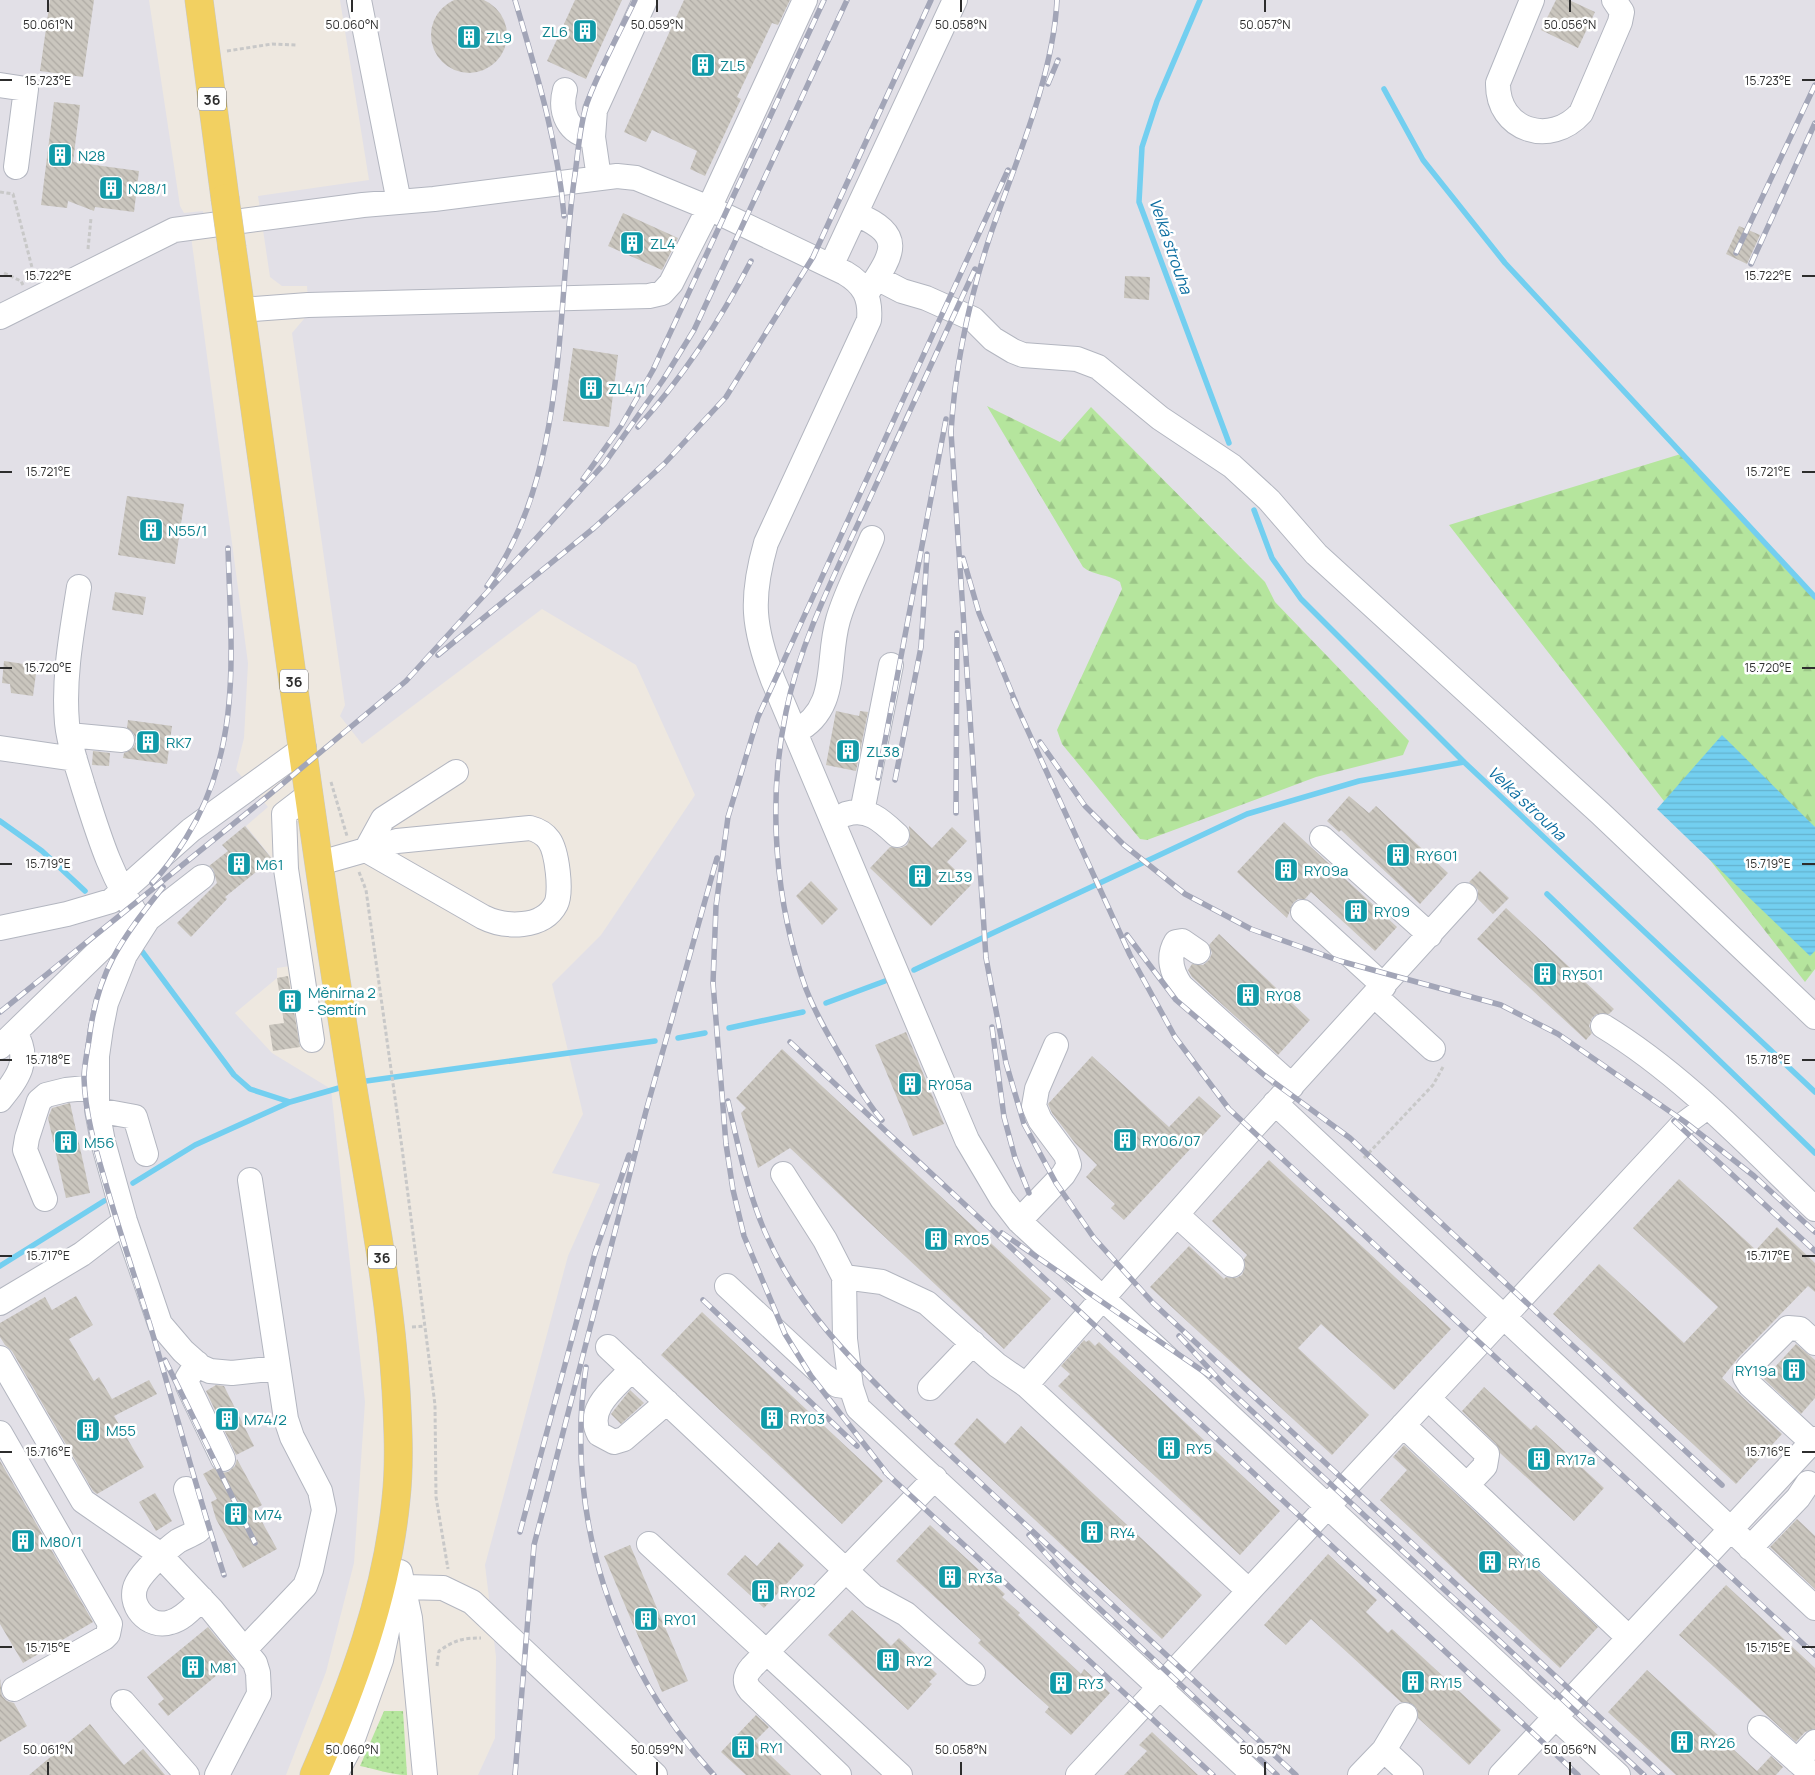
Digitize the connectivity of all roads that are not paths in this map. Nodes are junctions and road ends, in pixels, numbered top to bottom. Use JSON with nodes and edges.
{"nodes":[{"id":1,"x":199,"y":0,"type":"edge"},
{"id":2,"x":359,"y":0,"type":"edge"},
{"id":3,"x":645,"y":0,"type":"edge"},
{"id":4,"x":805,"y":0,"type":"edge"},
{"id":5,"x":955,"y":0,"type":"edge"},
{"id":6,"x":1532,"y":0,"type":"edge"},
{"id":7,"x":1614,"y":0,"type":"edge"},
{"id":8,"x":0,"y":85,"type":"edge"},
{"id":9,"x":565,"y":90,"type":"dead end"},
{"id":10,"x":593,"y":137,"type":"junction"},
{"id":11,"x":16,"y":167,"type":"dead end"},
{"id":12,"x":599,"y":178,"type":"junction"},
{"id":13,"x":399,"y":202,"type":"junction"},
{"id":14,"x":709,"y":208,"type":"junction"},
{"id":15,"x":856,"y":214,"type":"junction"},
{"id":16,"x":831,"y":266,"type":"junction"},
{"id":17,"x":871,"y":286,"type":"junction"},
{"id":18,"x":241,"y":310,"type":"junction"},
{"id":19,"x":0,"y":316,"type":"edge"},
{"id":20,"x":872,"y":538,"type":"dead end"},
{"id":21,"x":79,"y":587,"type":"dead end"},
{"id":22,"x":891,"y":665,"type":"dead end"},
{"id":23,"x":795,"y":732,"type":"junction"},
{"id":24,"x":69,"y":736,"type":"junction"},
{"id":25,"x":122,"y":740,"type":"dead end"},
{"id":26,"x":0,"y":748,"type":"edge"},
{"id":27,"x":304,"y":748,"type":"junction"},
{"id":28,"x":75,"y":759,"type":"junction"},
{"id":29,"x":456,"y":772,"type":"dead end"},
{"id":30,"x":320,"y":786,"type":"junction"},
{"id":31,"x":862,"y":812,"type":"junction"},
{"id":32,"x":832,"y":820,"type":"junction"},
{"id":33,"x":897,"y":835,"type":"dead end"},
{"id":34,"x":1322,"y":838,"type":"dead end"},
{"id":35,"x":359,"y":852,"type":"junction"},
{"id":36,"x":320,"y":863,"type":"junction"},
{"id":37,"x":286,"y":870,"type":"junction"},
{"id":38,"x":202,"y":877,"type":"dead end"},
{"id":39,"x":122,"y":892,"type":"junction"},
{"id":40,"x":1465,"y":895,"type":"dead end"},
{"id":41,"x":279,"y":907,"type":"dead end"},
{"id":42,"x":1303,"y":912,"type":"dead end"},
{"id":43,"x":139,"y":920,"type":"junction"},
{"id":44,"x":0,"y":928,"type":"edge"},
{"id":45,"x":1430,"y":934,"type":"junction"},
{"id":46,"x":1198,"y":952,"type":"dead end"},
{"id":47,"x":1380,"y":991,"type":"junction"},
{"id":48,"x":1815,"y":1017,"type":"edge"},
{"id":49,"x":1603,"y":1026,"type":"dead end"},
{"id":50,"x":8,"y":1040,"type":"edge"},
{"id":51,"x":312,"y":1040,"type":"dead end"},
{"id":52,"x":1056,"y":1045,"type":"dead end"},
{"id":53,"x":1433,"y":1049,"type":"road end"},
{"id":54,"x":1292,"y":1086,"type":"junction"},
{"id":55,"x":96,"y":1087,"type":"junction"},
{"id":56,"x":0,"y":1100,"type":"edge"},
{"id":57,"x":1276,"y":1103,"type":"junction"},
{"id":58,"x":1707,"y":1106,"type":"junction"},
{"id":59,"x":97,"y":1110,"type":"junction"},
{"id":60,"x":146,"y":1154,"type":"dead end"},
{"id":61,"x":783,"y":1174,"type":"dead end"},
{"id":62,"x":250,"y":1180,"type":"dead end"},
{"id":63,"x":46,"y":1199,"type":"dead end"},
{"id":64,"x":1815,"y":1209,"type":"edge"},
{"id":65,"x":1176,"y":1215,"type":"junction"},
{"id":66,"x":125,"y":1220,"type":"junction"},
{"id":67,"x":1019,"y":1221,"type":"junction"},
{"id":68,"x":1232,"y":1265,"type":"dead end"},
{"id":69,"x":844,"y":1277,"type":"junction"},
{"id":70,"x":727,"y":1286,"type":"dead end"},
{"id":71,"x":1104,"y":1298,"type":"junction"},
{"id":72,"x":0,"y":1303,"type":"edge"},
{"id":73,"x":1504,"y":1317,"type":"junction"},
{"id":74,"x":973,"y":1343,"type":"junction"},
{"id":75,"x":1815,"y":1343,"type":"edge"},
{"id":76,"x":608,"y":1347,"type":"dead end"},
{"id":77,"x":0,"y":1358,"type":"edge"},
{"id":78,"x":197,"y":1363,"type":"junction"},
{"id":79,"x":278,"y":1368,"type":"junction"},
{"id":80,"x":632,"y":1370,"type":"junction"},
{"id":81,"x":1026,"y":1385,"type":"junction"},
{"id":82,"x":851,"y":1387,"type":"junction"},
{"id":83,"x":930,"y":1388,"type":"dead end"},
{"id":84,"x":1428,"y":1398,"type":"junction"},
{"id":85,"x":667,"y":1402,"type":"junction"},
{"id":86,"x":1403,"y":1425,"type":"junction"},
{"id":87,"x":0,"y":1433,"type":"edge"},
{"id":88,"x":1814,"y":1442,"type":"edge"},
{"id":89,"x":223,"y":1459,"type":"dead end"},
{"id":90,"x":935,"y":1478,"type":"junction"},
{"id":91,"x":1808,"y":1483,"type":"dead end"},
{"id":92,"x":1467,"y":1485,"type":"junction"},
{"id":93,"x":186,"y":1489,"type":"dead end"},
{"id":94,"x":1328,"y":1506,"type":"junction"},
{"id":95,"x":1731,"y":1529,"type":"junction"},
{"id":96,"x":649,"y":1544,"type":"dead end"},
{"id":97,"x":390,"y":1547,"type":"junction"},
{"id":98,"x":1750,"y":1548,"type":"junction"},
{"id":99,"x":162,"y":1556,"type":"junction"},
{"id":100,"x":846,"y":1570,"type":"junction"},
{"id":101,"x":405,"y":1587,"type":"junction"},
{"id":102,"x":1249,"y":1591,"type":"junction"},
{"id":103,"x":134,"y":1599,"type":"junction"},
{"id":104,"x":202,"y":1599,"type":"junction"},
{"id":105,"x":100,"y":1605,"type":"junction"},
{"id":106,"x":1815,"y":1608,"type":"edge"},
{"id":107,"x":1629,"y":1638,"type":"junction"},
{"id":108,"x":245,"y":1649,"type":"junction"},
{"id":109,"x":767,"y":1652,"type":"junction"},
{"id":110,"x":973,"y":1673,"type":"dead end"},
{"id":111,"x":1160,"y":1687,"type":"junction"},
{"id":112,"x":14,"y":1689,"type":"dead end"},
{"id":113,"x":123,"y":1702,"type":"dead end"},
{"id":114,"x":1405,"y":1715,"type":"dead end"},
{"id":115,"x":1555,"y":1717,"type":"junction"},
{"id":116,"x":1760,"y":1728,"type":"dead end"},
{"id":117,"x":1815,"y":1742,"type":"edge"},
{"id":118,"x":1384,"y":1750,"type":"junction"},
{"id":119,"x":1805,"y":1768,"type":"edge"},
{"id":120,"x":187,"y":1775,"type":"edge"},
{"id":121,"x":217,"y":1775,"type":"edge"},
{"id":122,"x":314,"y":1775,"type":"edge"},
{"id":123,"x":334,"y":1775,"type":"edge"},
{"id":124,"x":425,"y":1775,"type":"edge"},
{"id":125,"x":655,"y":1775,"type":"edge"},
{"id":126,"x":839,"y":1775,"type":"edge"},
{"id":127,"x":900,"y":1775,"type":"edge"},
{"id":128,"x":1078,"y":1775,"type":"edge"},
{"id":129,"x":1254,"y":1775,"type":"edge"},
{"id":130,"x":1360,"y":1775,"type":"edge"},
{"id":131,"x":1411,"y":1775,"type":"edge"},
{"id":132,"x":1501,"y":1775,"type":"edge"},
{"id":133,"x":1618,"y":1775,"type":"edge"}],
"edges":[{"from":1,"to":18,"type":"main road","number":"36","bridge":true},
{"from":2,"to":13,"type":"street"},
{"from":3,"to":10,"type":"street"},
{"from":4,"to":14,"type":"street"},
{"from":5,"to":15,"type":"street"},
{"from":6,"to":7,"type":"street"},
{"from":8,"to":11,"type":"street"},
{"from":9,"to":10,"type":"street"},
{"from":10,"to":12,"type":"street"},
{"from":12,"to":13,"type":"street"},
{"from":12,"to":14,"type":"street"},
{"from":13,"to":19,"type":"street"},
{"from":14,"to":16,"type":"street"},
{"from":14,"to":18,"type":"street"},
{"from":15,"to":16,"type":"street"},
{"from":15,"to":17,"type":"street"},
{"from":16,"to":17,"type":"street"},
{"from":17,"to":23,"type":"street"},
{"from":17,"to":48,"type":"street"},
{"from":18,"to":27,"type":"main road","number":"36"},
{"from":20,"to":23,"type":"street"},
{"from":21,"to":24,"type":"street"},
{"from":22,"to":31,"type":"street"},
{"from":23,"to":32,"type":"street"},
{"from":24,"to":25,"type":"street"},
{"from":24,"to":28,"type":"street"},
{"from":26,"to":28,"type":"street"},
{"from":27,"to":30,"type":"main road","number":"36"},
{"from":27,"to":39,"type":"street"},
{"from":28,"to":39,"type":"street"},
{"from":29,"to":35,"type":"street"},
{"from":30,"to":36,"type":"main road","number":"36"},
{"from":30,"to":37,"type":"street"},
{"from":31,"to":32,"type":"street"},
{"from":31,"to":33,"type":"street"},
{"from":32,"to":67,"type":"street"},
{"from":34,"to":45,"type":"street"},
{"from":35,"to":35,"type":"street"},
{"from":35,"to":36,"type":"street"},
{"from":36,"to":97,"type":"main road","number":"36"},
{"from":37,"to":41,"type":"street"},
{"from":37,"to":51,"type":"street"},
{"from":38,"to":43,"type":"street"},
{"from":39,"to":43,"type":"street"},
{"from":39,"to":44,"type":"street"},
{"from":40,"to":45,"type":"street"},
{"from":42,"to":47,"type":"street"},
{"from":43,"to":50,"type":"street"},
{"from":43,"to":55,"type":"street"},
{"from":45,"to":47,"type":"street"},
{"from":46,"to":54,"type":"street"},
{"from":47,"to":53,"type":"street"},
{"from":47,"to":54,"type":"street"},
{"from":49,"to":58,"type":"street"},
{"from":50,"to":56,"type":"street"},
{"from":52,"to":67,"type":"street"},
{"from":54,"to":57,"type":"street"},
{"from":55,"to":59,"type":"street"},
{"from":55,"to":63,"type":"street"},
{"from":57,"to":65,"type":"street"},
{"from":57,"to":73,"type":"street"},
{"from":58,"to":64,"type":"street"},
{"from":58,"to":73,"type":"street"},
{"from":59,"to":60,"type":"street"},
{"from":59,"to":66,"type":"street"},
{"from":61,"to":69,"type":"street"},
{"from":62,"to":79,"type":"street"},
{"from":65,"to":68,"type":"street"},
{"from":65,"to":71,"type":"street"},
{"from":66,"to":72,"type":"street"},
{"from":66,"to":78,"type":"street"},
{"from":67,"to":71,"type":"street"},
{"from":69,"to":74,"type":"street"},
{"from":69,"to":82,"type":"street"},
{"from":70,"to":82,"type":"street"},
{"from":71,"to":81,"type":"street"},
{"from":71,"to":94,"type":"street"},
{"from":73,"to":84,"type":"street"},
{"from":73,"to":95,"type":"street"},
{"from":74,"to":81,"type":"street"},
{"from":74,"to":83,"type":"street"},
{"from":75,"to":88,"type":"street"},
{"from":76,"to":80,"type":"street"},
{"from":77,"to":99,"type":"street"},
{"from":78,"to":79,"type":"street"},
{"from":78,"to":89,"type":"street"},
{"from":79,"to":108,"type":"street"},
{"from":80,"to":85,"type":"street"},
{"from":80,"to":85,"type":"street"},
{"from":81,"to":102,"type":"street"},
{"from":82,"to":90,"type":"street"},
{"from":84,"to":86,"type":"street"},
{"from":84,"to":92,"type":"street"},
{"from":85,"to":100,"type":"street"},
{"from":86,"to":92,"type":"street"},
{"from":86,"to":94,"type":"street"},
{"from":87,"to":105,"type":"street"},
{"from":88,"to":95,"type":"street"},
{"from":90,"to":100,"type":"street"},
{"from":90,"to":111,"type":"street"},
{"from":91,"to":98,"type":"street"},
{"from":92,"to":107,"type":"street"},
{"from":93,"to":99,"type":"street"},
{"from":94,"to":102,"type":"street"},
{"from":94,"to":115,"type":"street"},
{"from":95,"to":98,"type":"street"},
{"from":95,"to":107,"type":"street"},
{"from":96,"to":109,"type":"street"},
{"from":97,"to":101,"type":"street"},
{"from":97,"to":122,"type":"main road"},
{"from":97,"to":123,"type":"street"},
{"from":98,"to":106,"type":"street"},
{"from":99,"to":103,"type":"street"},
{"from":99,"to":104,"type":"street"},
{"from":100,"to":109,"type":"street"},
{"from":100,"to":110,"type":"street"},
{"from":101,"to":124,"type":"street"},
{"from":101,"to":125,"type":"street"},
{"from":102,"to":111,"type":"street"},
{"from":103,"to":104,"type":"street"},
{"from":103,"to":105,"type":"street"},
{"from":104,"to":108,"type":"street"},
{"from":105,"to":112,"type":"street"},
{"from":107,"to":115,"type":"street"},
{"from":108,"to":121,"type":"street"},
{"from":109,"to":126,"type":"street"},
{"from":109,"to":127,"type":"street"},
{"from":111,"to":128,"type":"street"},
{"from":111,"to":129,"type":"street"},
{"from":113,"to":120,"type":"street"},
{"from":114,"to":118,"type":"street"},
{"from":115,"to":132,"type":"street"},
{"from":115,"to":133,"type":"street"},
{"from":116,"to":119,"type":"street"},
{"from":117,"to":119,"type":"street"},
{"from":118,"to":130,"type":"street"},
{"from":118,"to":131,"type":"street"}]}
